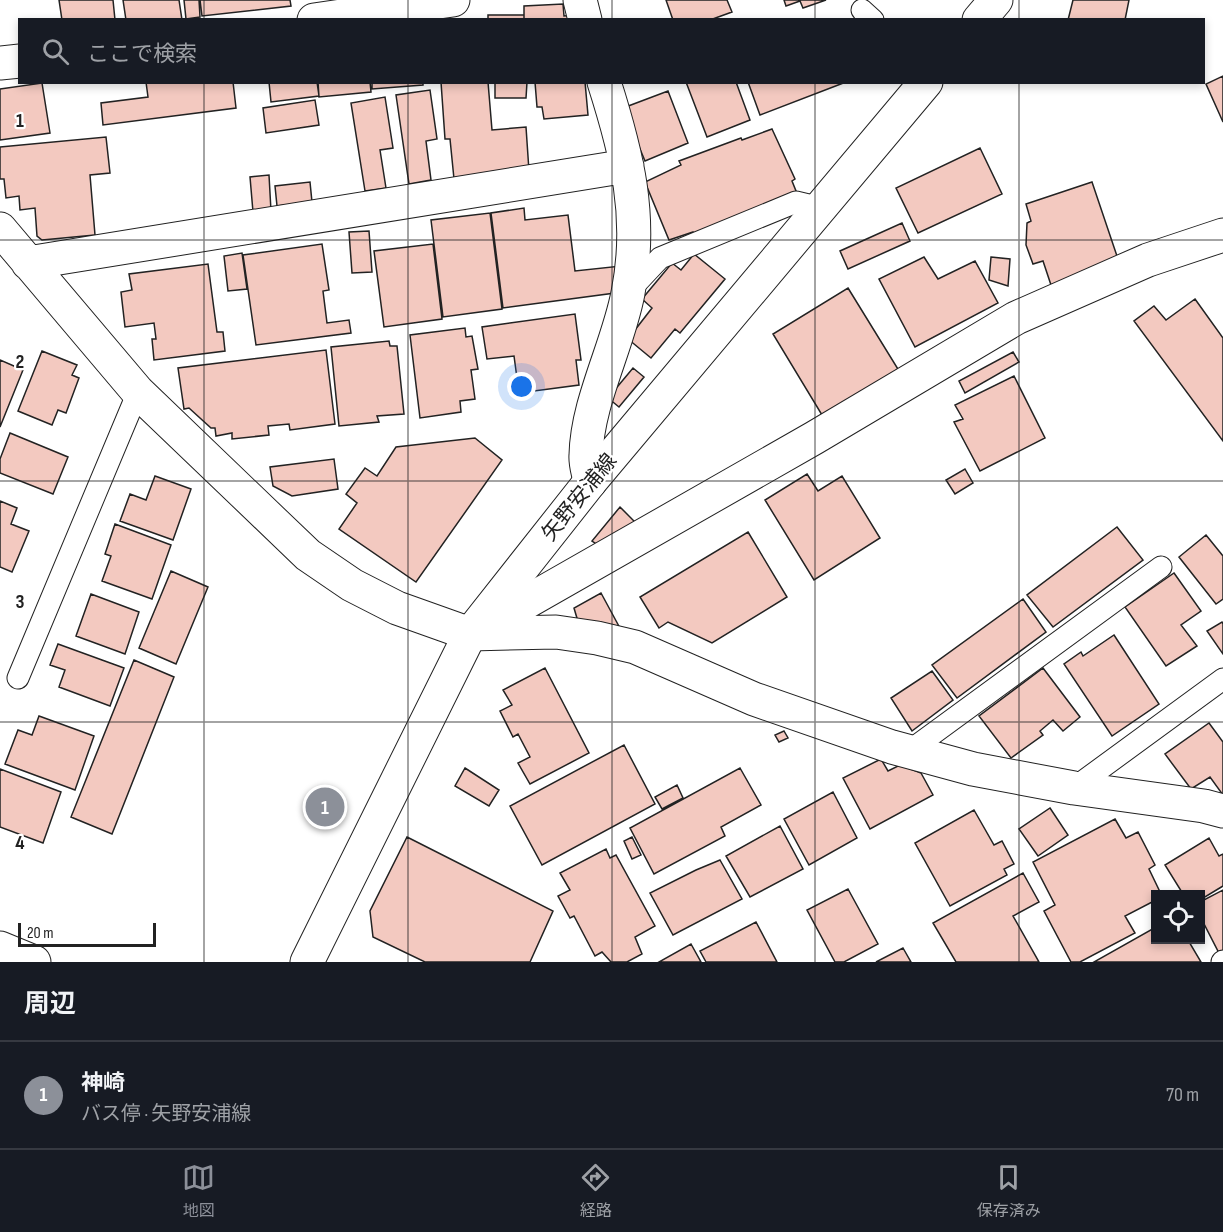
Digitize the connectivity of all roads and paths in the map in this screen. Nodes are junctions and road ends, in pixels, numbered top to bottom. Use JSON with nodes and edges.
{"nodes":[{"id":1,"x":453,"y":0,"type":"edge"},
{"id":2,"x":580,"y":0,"type":"edge"},
{"id":3,"x":996,"y":0,"type":"edge"},
{"id":4,"x":328,"y":18,"type":"edge"},
{"id":5,"x":584,"y":18,"type":"edge"},
{"id":6,"x":981,"y":18,"type":"edge"},
{"id":7,"x":18,"y":61,"type":"edge"},
{"id":8,"x":0,"y":63,"type":"edge"},
{"id":9,"x":605,"y":84,"type":"edge"},
{"id":10,"x":924,"y":84,"type":"edge"},
{"id":11,"x":627,"y":166,"type":"junction"},
{"id":12,"x":821,"y":208,"type":"junction"},
{"id":13,"x":0,"y":229,"type":"edge"},
{"id":14,"x":1223,"y":235,"type":"edge"},
{"id":15,"x":28,"y":263,"type":"junction"},
{"id":16,"x":629,"y":292,"type":"junction"},
{"id":17,"x":138,"y":392,"type":"junction"},
{"id":18,"x":590,"y":482,"type":"junction"},
{"id":19,"x":1161,"y":567,"type":"dead end"},
{"id":20,"x":470,"y":634,"type":"junction"},
{"id":21,"x":18,"y":678,"type":"dead end"},
{"id":22,"x":1223,"y":679,"type":"edge"},
{"id":23,"x":908,"y":752,"type":"junction"},
{"id":24,"x":1074,"y":788,"type":"junction"},
{"id":25,"x":1223,"y":811,"type":"edge"},
{"id":26,"x":0,"y":948,"type":"edge"},
{"id":27,"x":34,"y":962,"type":"edge"},
{"id":28,"x":307,"y":962,"type":"edge"}],
"edges":[{"from":1,"to":4,"type":"street"},
{"from":2,"to":5,"type":"street"},
{"from":3,"to":6,"type":"street"},
{"from":7,"to":8,"type":"street"},
{"from":9,"to":11,"type":"street"},
{"from":10,"to":12,"type":"street","name":"矢野安浦線"},
{"from":11,"to":15,"type":"street"},
{"from":11,"to":16,"type":"street"},
{"from":12,"to":16,"type":"lane"},
{"from":12,"to":18,"type":"street","name":"矢野安浦線"},
{"from":13,"to":15,"type":"street"},
{"from":14,"to":20,"type":"street"},
{"from":15,"to":17,"type":"street"},
{"from":16,"to":18,"type":"street"},
{"from":17,"to":20,"type":"street"},
{"from":17,"to":21,"type":"lane"},
{"from":18,"to":20,"type":"street","name":"矢野安浦線"},
{"from":19,"to":23,"type":"lane"},
{"from":20,"to":23,"type":"street"},
{"from":20,"to":28,"type":"street","name":"矢野安浦線"},
{"from":22,"to":24,"type":"lane"},
{"from":23,"to":24,"type":"street"},
{"from":24,"to":25,"type":"street"},
{"from":26,"to":27,"type":"street"}]}
